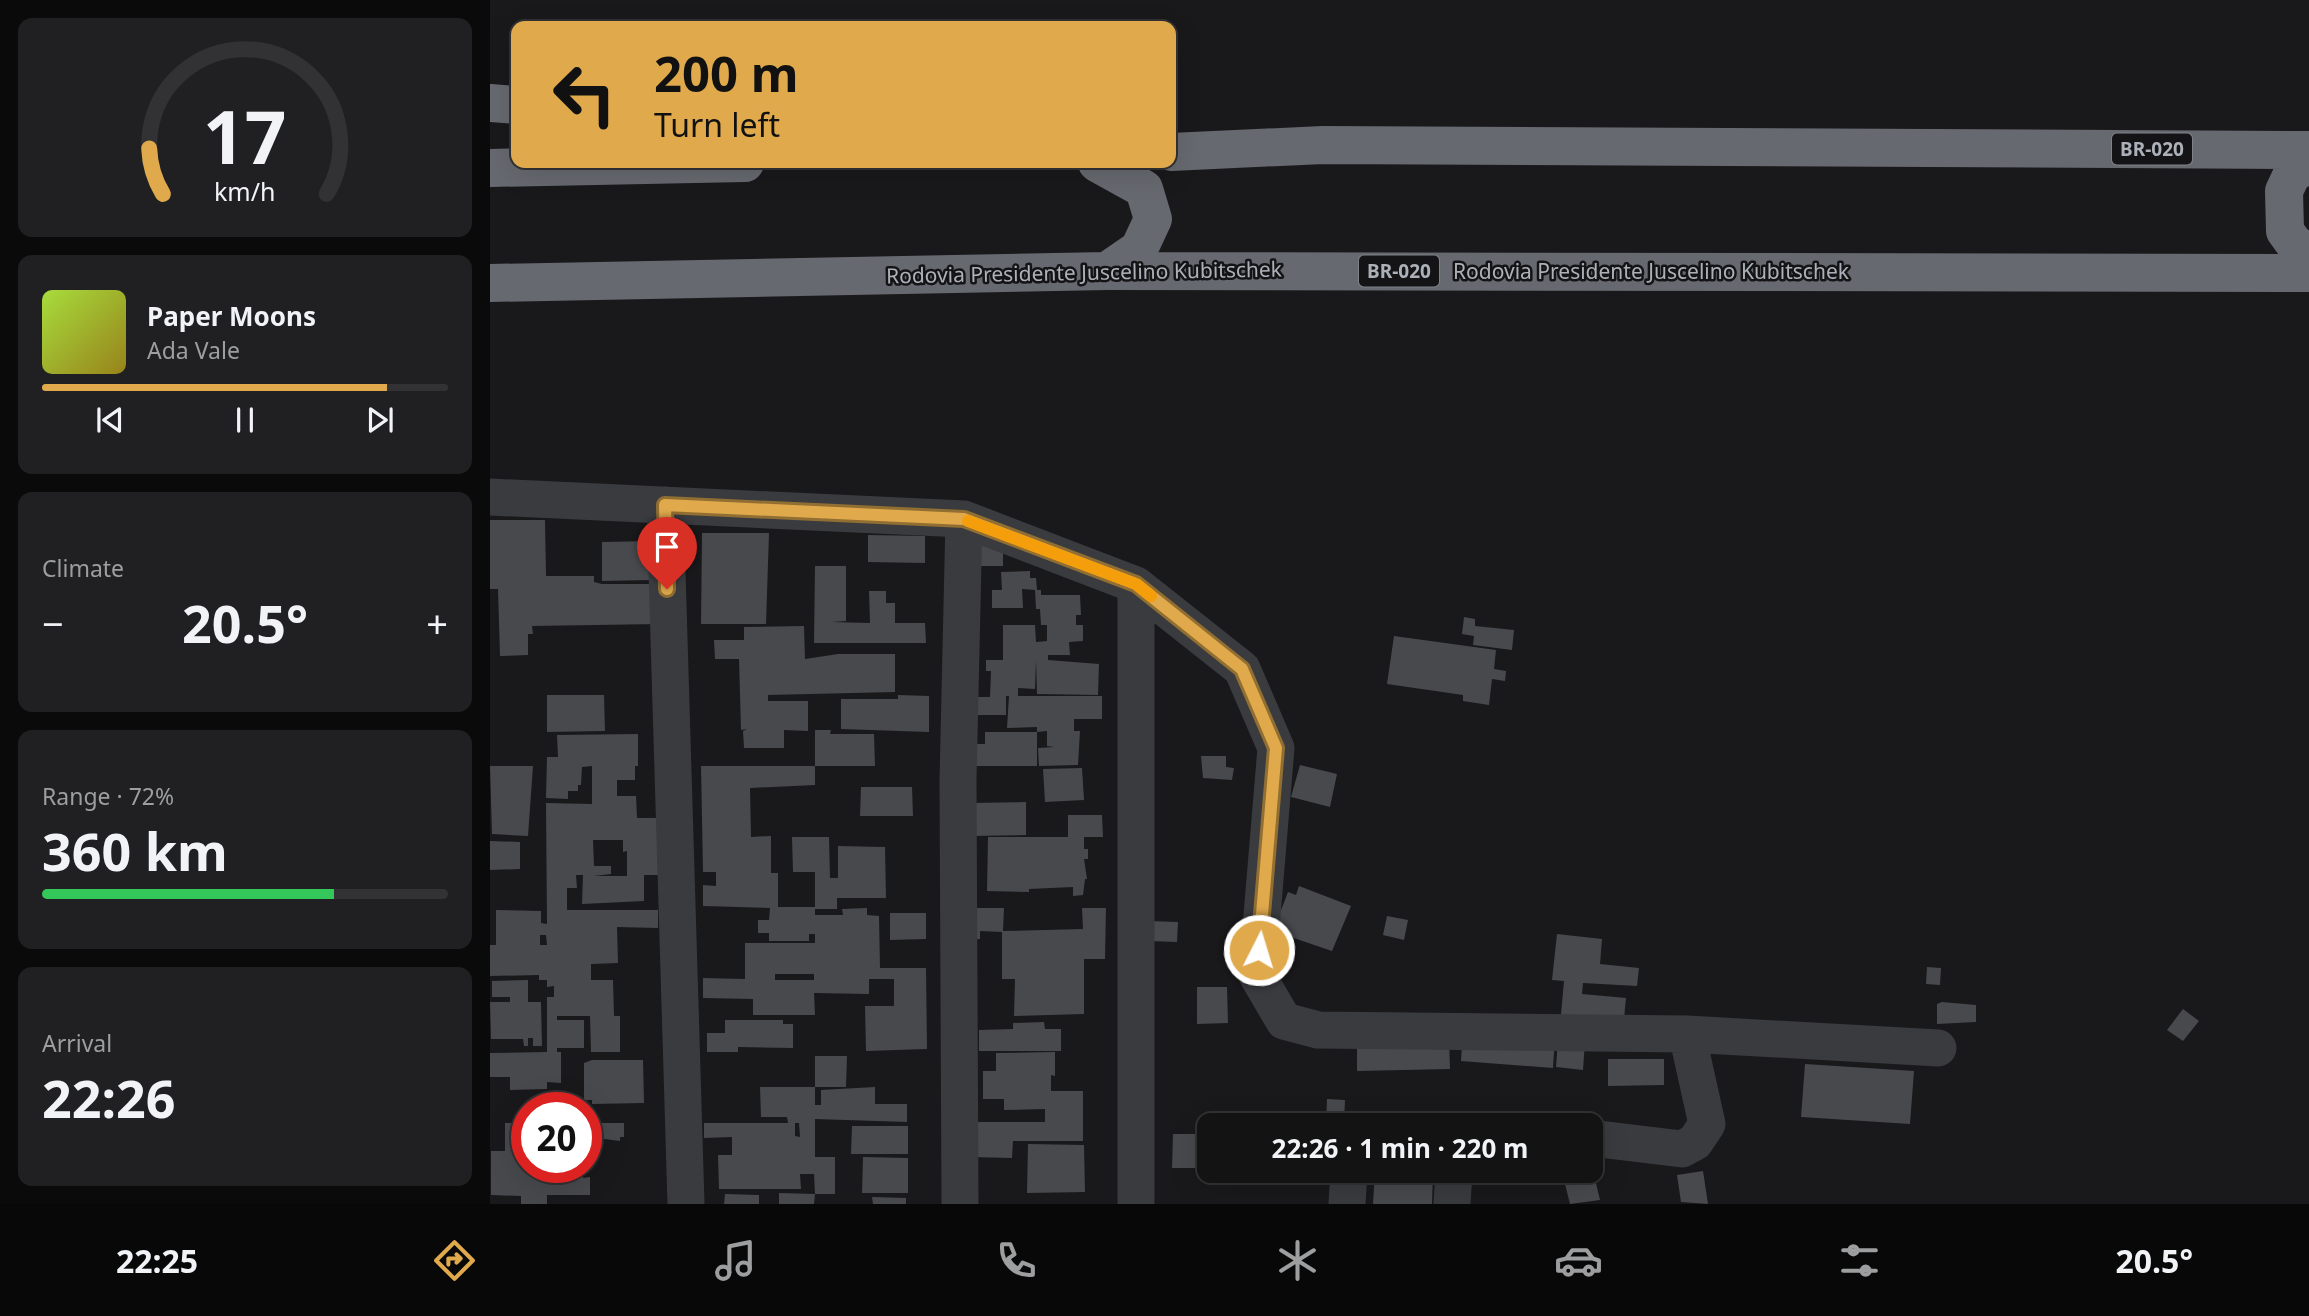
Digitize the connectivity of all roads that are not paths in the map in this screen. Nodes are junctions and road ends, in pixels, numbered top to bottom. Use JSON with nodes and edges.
{"nodes":[{"id":1,"x":490,"y":103,"type":"edge"},
{"id":2,"x":511,"y":105,"type":"edge"},
{"id":3,"x":2309,"y":150,"type":"edge"},
{"id":4,"x":1176,"y":152,"type":"edge"},
{"id":5,"x":2309,"y":164,"type":"edge"},
{"id":6,"x":490,"y":168,"type":"edge"},
{"id":7,"x":511,"y":168,"type":"edge"},
{"id":8,"x":1106,"y":168,"type":"edge"},
{"id":9,"x":2309,"y":255,"type":"edge"},
{"id":10,"x":1107,"y":271,"type":"junction"},
{"id":11,"x":2309,"y":273,"type":"edge"},
{"id":12,"x":490,"y":283,"type":"edge"},
{"id":13,"x":490,"y":497,"type":"edge"},
{"id":14,"x":665,"y":505,"type":"junction"},
{"id":15,"x":964,"y":519,"type":"junction"},
{"id":16,"x":1136,"y":584,"type":"junction"},
{"id":17,"x":1687,"y":1034,"type":"junction"},
{"id":18,"x":1938,"y":1048,"type":"dead end"},
{"id":19,"x":1603,"y":1139,"type":"edge"},
{"id":20,"x":1348,"y":1183,"type":"edge"},
{"id":21,"x":1453,"y":1183,"type":"edge"},
{"id":22,"x":686,"y":1204,"type":"edge"},
{"id":23,"x":960,"y":1204,"type":"edge"},
{"id":24,"x":1136,"y":1204,"type":"edge"},
{"id":25,"x":1347,"y":1204,"type":"edge"},
{"id":26,"x":1452,"y":1204,"type":"edge"}],
"edges":[{"from":1,"to":2,"type":"highway"},
{"from":3,"to":4,"type":"highway","number":"BR-020"},
{"from":5,"to":9,"type":"highway"},
{"from":6,"to":7,"type":"highway"},
{"from":8,"to":10,"type":"highway"},
{"from":10,"to":11,"type":"highway","name":"Rodovia Presidente Juscelino Kubitschek","number":"BR-020"},
{"from":10,"to":12,"type":"highway","name":"Rodovia Presidente Juscelino Kubitschek","number":"BR-020"},
{"from":13,"to":14,"type":"street"},
{"from":14,"to":15,"type":"street"},
{"from":14,"to":22,"type":"street"},
{"from":15,"to":16,"type":"street"},
{"from":15,"to":23,"type":"street"},
{"from":16,"to":17,"type":"street"},
{"from":16,"to":24,"type":"street"},
{"from":17,"to":18,"type":"street"},
{"from":17,"to":19,"type":"street"},
{"from":20,"to":25,"type":"street"},
{"from":21,"to":26,"type":"street"}]}
